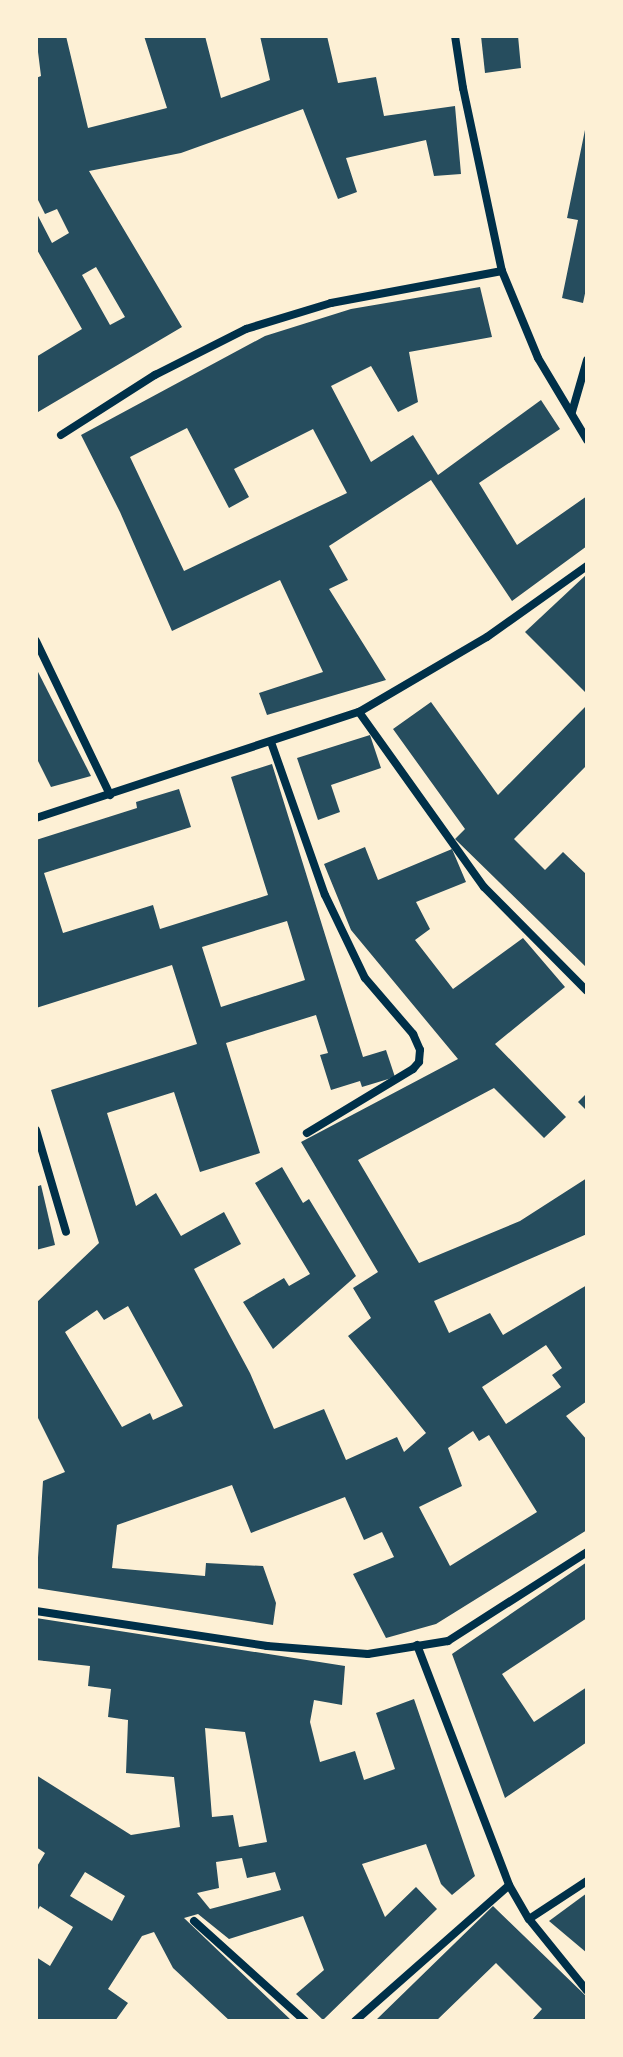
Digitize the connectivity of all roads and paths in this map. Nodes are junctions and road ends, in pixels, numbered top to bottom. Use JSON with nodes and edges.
{"nodes":[{"id":1,"x":455,"y":36,"type":"edge"},
{"id":2,"x":502,"y":271,"type":"junction"},
{"id":3,"x":587,"y":360,"type":"edge"},
{"id":4,"x":572,"y":412,"type":"junction"},
{"id":5,"x":61,"y":435,"type":"dead end"},
{"id":6,"x":587,"y":440,"type":"edge"},
{"id":7,"x":587,"y":566,"type":"edge"},
{"id":8,"x":36,"y":641,"type":"edge"},
{"id":9,"x":359,"y":712,"type":"junction"},
{"id":10,"x":271,"y":742,"type":"junction"},
{"id":11,"x":110,"y":795,"type":"junction"},
{"id":12,"x":36,"y":818,"type":"edge"},
{"id":13,"x":587,"y":991,"type":"edge"},
{"id":14,"x":36,"y":1130,"type":"edge"},
{"id":15,"x":307,"y":1133,"type":"dead end"},
{"id":16,"x":66,"y":1232,"type":"dead end"},
{"id":17,"x":587,"y":1552,"type":"edge"},
{"id":18,"x":36,"y":1611,"type":"edge"},
{"id":19,"x":417,"y":1645,"type":"junction"},
{"id":20,"x":587,"y":1881,"type":"edge"},
{"id":21,"x":509,"y":1885,"type":"junction"},
{"id":22,"x":529,"y":1919,"type":"junction"},
{"id":23,"x":194,"y":1921,"type":"dead end"},
{"id":24,"x":587,"y":1991,"type":"edge"},
{"id":25,"x":305,"y":2021,"type":"edge"},
{"id":26,"x":355,"y":2021,"type":"edge"}],
"edges":[{"from":1,"to":2,"type":"street"},
{"from":2,"to":4,"type":"street"},
{"from":2,"to":5,"type":"street"},
{"from":3,"to":4,"type":"street"},
{"from":4,"to":6,"type":"street"},
{"from":7,"to":9,"type":"street"},
{"from":8,"to":11,"type":"street"},
{"from":9,"to":10,"type":"street"},
{"from":9,"to":13,"type":"street"},
{"from":10,"to":11,"type":"street"},
{"from":10,"to":15,"type":"street"},
{"from":11,"to":12,"type":"street"},
{"from":14,"to":16,"type":"street"},
{"from":17,"to":19,"type":"street"},
{"from":18,"to":19,"type":"street"},
{"from":19,"to":21,"type":"street"},
{"from":20,"to":22,"type":"street"},
{"from":21,"to":22,"type":"street"},
{"from":21,"to":26,"type":"street"},
{"from":22,"to":24,"type":"street"},
{"from":23,"to":25,"type":"street"}]}
